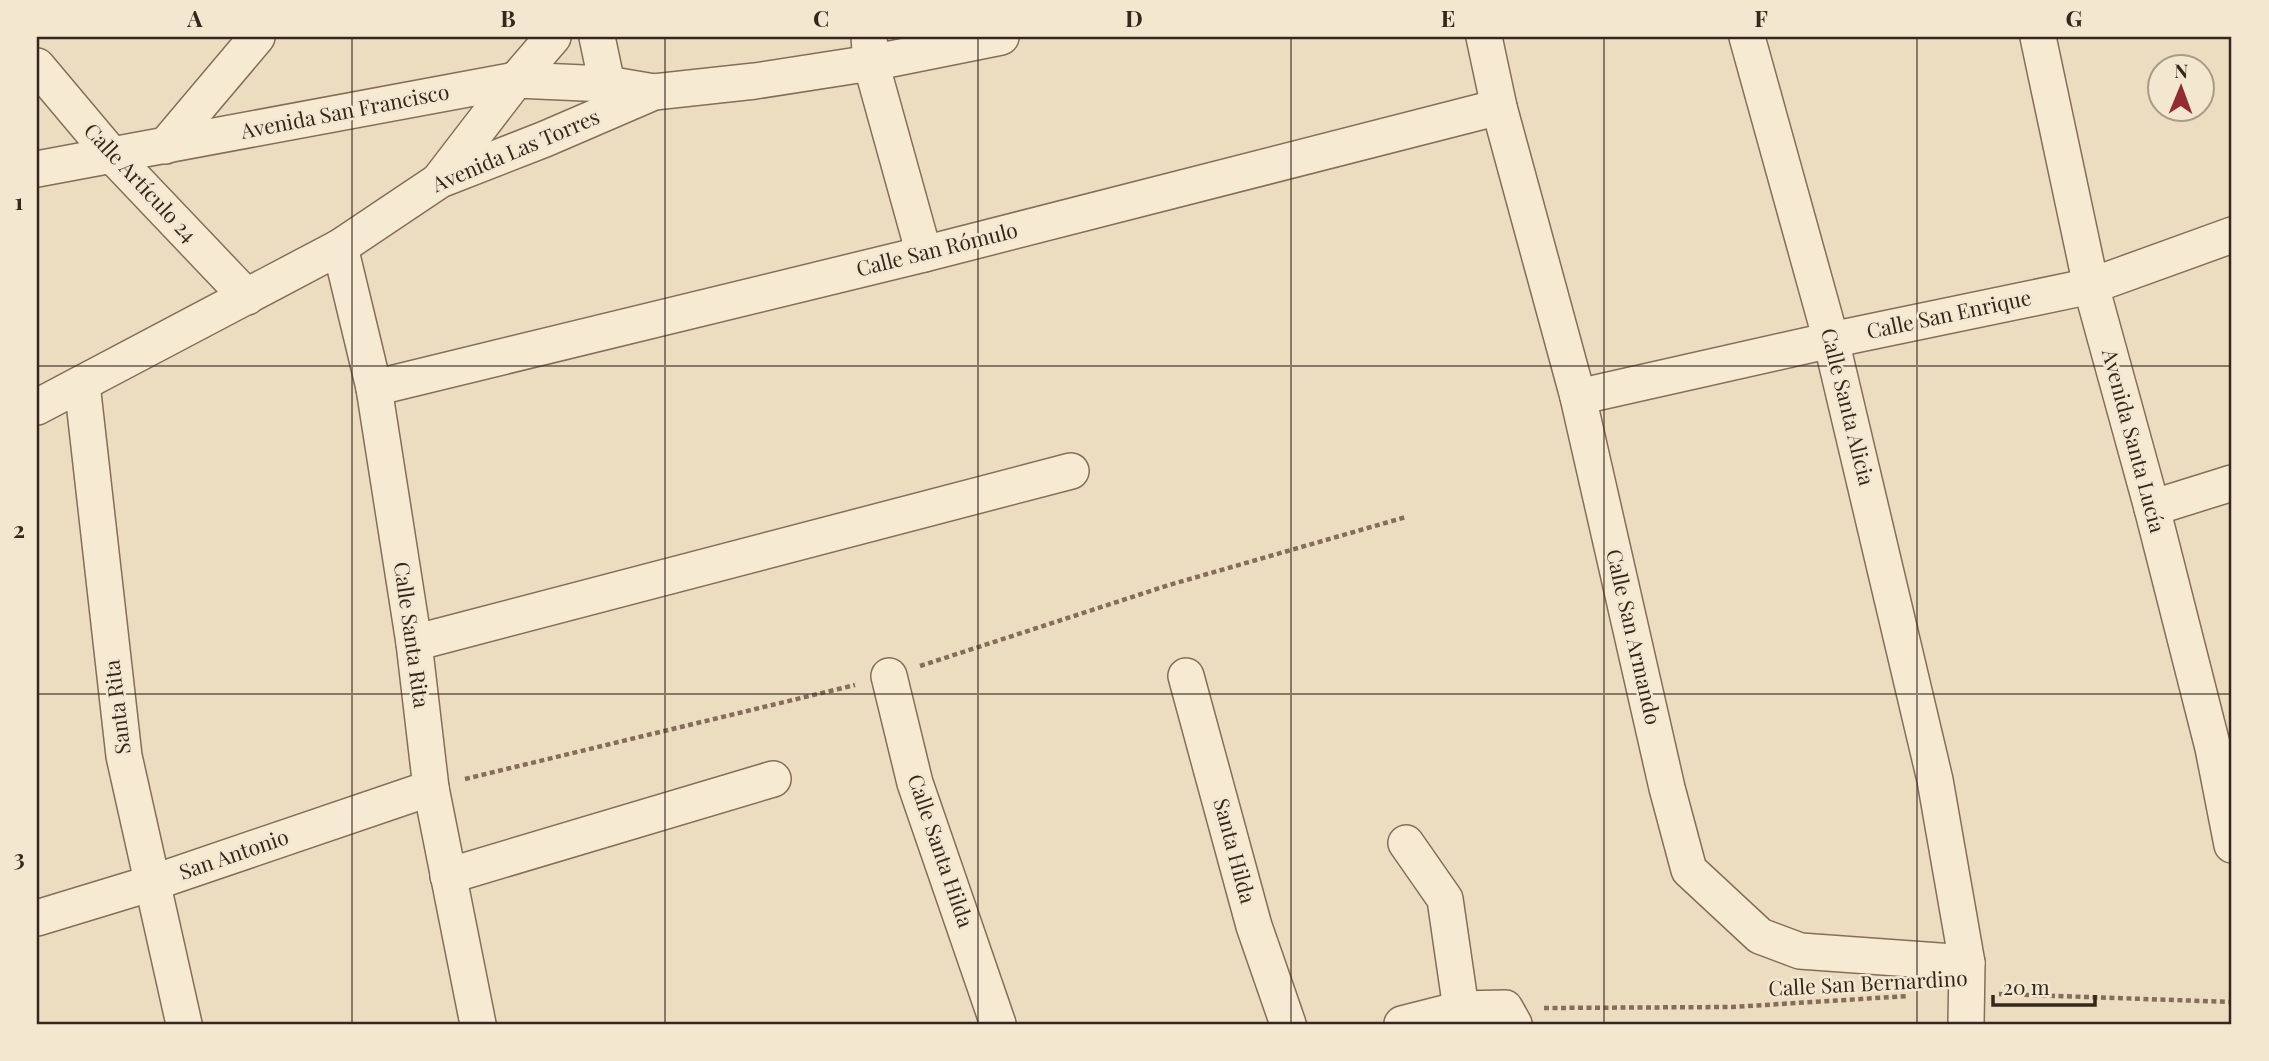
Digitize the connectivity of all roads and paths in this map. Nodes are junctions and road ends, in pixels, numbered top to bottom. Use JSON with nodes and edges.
{"nodes":[{"id":1,"x":257,"y":37,"type":"edge"},
{"id":2,"x":553,"y":37,"type":"edge"},
{"id":3,"x":597,"y":37,"type":"edge"},
{"id":4,"x":1001,"y":37,"type":"edge"},
{"id":5,"x":1484,"y":37,"type":"edge"},
{"id":6,"x":1747,"y":37,"type":"edge"},
{"id":7,"x":2038,"y":37,"type":"edge"},
{"id":8,"x":870,"y":50,"type":"edge"},
{"id":9,"x":37,"y":66,"type":"edge"},
{"id":10,"x":516,"y":80,"type":"junction"},
{"id":11,"x":607,"y":84,"type":"junction"},
{"id":12,"x":654,"y":92,"type":"junction"},
{"id":13,"x":1499,"y":107,"type":"junction"},
{"id":14,"x":481,"y":125,"type":"junction"},
{"id":15,"x":545,"y":139,"type":"junction"},
{"id":16,"x":165,"y":146,"type":"junction"},
{"id":17,"x":111,"y":154,"type":"junction"},
{"id":18,"x":37,"y":169,"type":"edge"},
{"id":19,"x":440,"y":180,"type":"junction"},
{"id":20,"x":2232,"y":235,"type":"edge"},
{"id":21,"x":340,"y":247,"type":"junction"},
{"id":22,"x":924,"y":254,"type":"junction"},
{"id":23,"x":2091,"y":286,"type":"junction"},
{"id":24,"x":247,"y":297,"type":"junction"},
{"id":25,"x":1831,"y":340,"type":"junction"},
{"id":26,"x":82,"y":384,"type":"junction"},
{"id":27,"x":374,"y":388,"type":"junction"},
{"id":28,"x":1578,"y":397,"type":"junction"},
{"id":29,"x":37,"y":407,"type":"edge"},
{"id":30,"x":1071,"y":471,"type":"dead end"},
{"id":31,"x":2232,"y":484,"type":"edge"},
{"id":32,"x":2152,"y":508,"type":"junction"},
{"id":33,"x":414,"y":643,"type":"junction"},
{"id":34,"x":889,"y":676,"type":"dead end"},
{"id":35,"x":1186,"y":676,"type":"dead end"},
{"id":36,"x":773,"y":779,"type":"dead end"},
{"id":37,"x":430,"y":788,"type":"junction"},
{"id":38,"x":1406,"y":843,"type":"dead end"},
{"id":39,"x":2232,"y":845,"type":"edge"},
{"id":40,"x":448,"y":876,"type":"junction"},
{"id":41,"x":152,"y":883,"type":"junction"},
{"id":42,"x":37,"y":918,"type":"edge"},
{"id":43,"x":1967,"y":993,"type":"edge"},
{"id":44,"x":1911,"y":996,"type":"dead end"},
{"id":45,"x":2232,"y":1002,"type":"edge"},
{"id":46,"x":1461,"y":1009,"type":"junction"},
{"id":47,"x":1509,"y":1016,"type":"edge"},
{"id":48,"x":184,"y":1024,"type":"edge"},
{"id":49,"x":478,"y":1024,"type":"edge"},
{"id":50,"x":999,"y":1024,"type":"edge"},
{"id":51,"x":1289,"y":1024,"type":"edge"},
{"id":52,"x":1402,"y":1024,"type":"edge"}],
"edges":[{"from":1,"to":16,"type":"street"},
{"from":2,"to":10,"type":"street"},
{"from":3,"to":11,"type":"street"},
{"from":4,"to":8,"type":"street","name":"Avenida Las Torres"},
{"from":5,"to":13,"type":"street","name":"Calle San Armando"},
{"from":6,"to":25,"type":"street","name":"Calle Santa Alicia"},
{"from":7,"to":23,"type":"street","name":"Avenida Santa Lucía"},
{"from":8,"to":12,"type":"street","name":"Avenida Las Torres"},
{"from":8,"to":22,"type":"street"},
{"from":9,"to":17,"type":"street","name":"Calle Artículo 24"},
{"from":10,"to":11,"type":"street","name":"Avenida San Francisco"},
{"from":10,"to":14,"type":"street"},
{"from":10,"to":16,"type":"street","name":"Avenida San Francisco"},
{"from":11,"to":12,"type":"street","name":"Avenida San Francisco"},
{"from":12,"to":15,"type":"street","name":"Avenida Las Torres"},
{"from":13,"to":22,"type":"street","name":"Calle San Rómulo"},
{"from":13,"to":28,"type":"street","name":"Calle San Armando"},
{"from":14,"to":15,"type":"street"},
{"from":14,"to":19,"type":"street"},
{"from":15,"to":19,"type":"street","name":"Avenida Las Torres"},
{"from":16,"to":17,"type":"street","name":"Avenida San Francisco"},
{"from":17,"to":18,"type":"street","name":"Avenida San Francisco"},
{"from":17,"to":24,"type":"street","name":"Calle Artículo 24"},
{"from":19,"to":21,"type":"street","name":"Avenida Las Torres"},
{"from":20,"to":23,"type":"street","name":"Calle San Enrique"},
{"from":21,"to":24,"type":"street","name":"Avenida Las Torres"},
{"from":21,"to":27,"type":"street","name":"Calle Santa Rita"},
{"from":22,"to":27,"type":"street","name":"Calle San Rómulo"},
{"from":23,"to":25,"type":"street","name":"Calle San Enrique"},
{"from":23,"to":32,"type":"street","name":"Avenida Santa Lucía"},
{"from":24,"to":26,"type":"street","name":"Avenida Las Torres"},
{"from":25,"to":28,"type":"street","name":"Calle San Enrique"},
{"from":25,"to":43,"type":"street","name":"Calle Santa Alicia"},
{"from":26,"to":29,"type":"street","name":"Avenida Las Torres"},
{"from":26,"to":41,"type":"street","name":"Santa Rita"},
{"from":27,"to":33,"type":"street","name":"Calle Santa Rita"},
{"from":28,"to":43,"type":"street","name":"Calle San Armando"},
{"from":30,"to":33,"type":"street"},
{"from":31,"to":32,"type":"street"},
{"from":32,"to":39,"type":"street","name":"Avenida Santa Lucía"},
{"from":33,"to":37,"type":"street","name":"Calle Santa Rita"},
{"from":34,"to":50,"type":"street","name":"Calle Santa Hilda"},
{"from":35,"to":51,"type":"street","name":"Santa Hilda"},
{"from":36,"to":40,"type":"street"},
{"from":37,"to":40,"type":"street","name":"Calle Santa Rita"},
{"from":37,"to":41,"type":"street","name":"San Antonio"},
{"from":38,"to":46,"type":"street"},
{"from":40,"to":49,"type":"street","name":"Calle Santa Rita"},
{"from":41,"to":42,"type":"street","name":"San Antonio"},
{"from":41,"to":48,"type":"street","name":"Santa Rita"},
{"from":43,"to":45,"type":"path","name":"Calle San Bernardino"},
{"from":44,"to":47,"type":"path","name":"Calle San Bernardino"},
{"from":46,"to":47,"type":"street"},
{"from":46,"to":52,"type":"street"}]}
